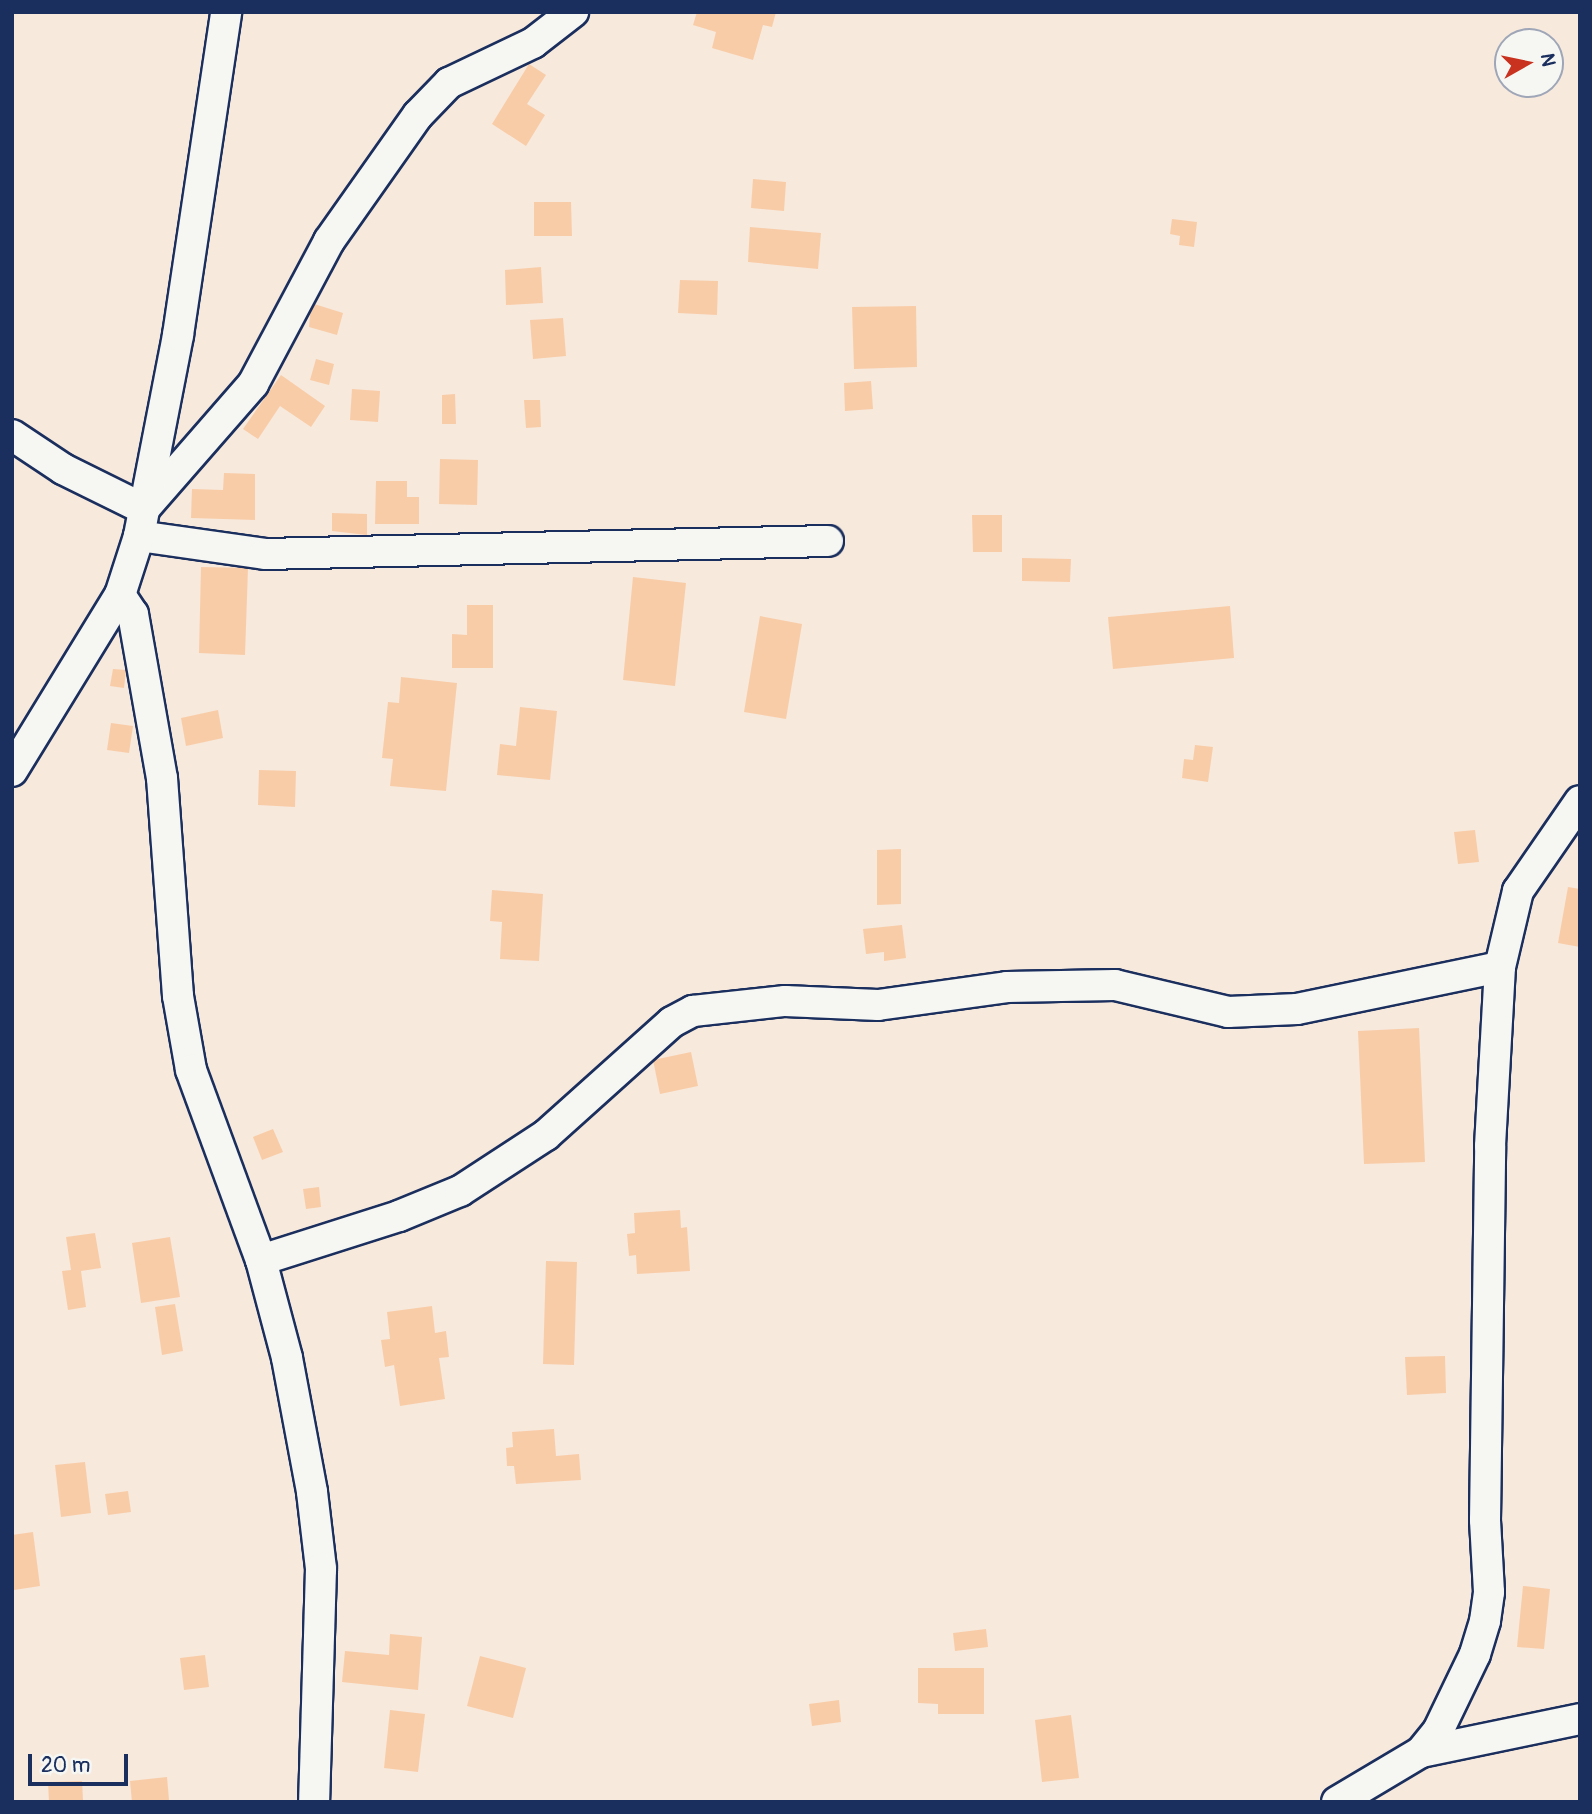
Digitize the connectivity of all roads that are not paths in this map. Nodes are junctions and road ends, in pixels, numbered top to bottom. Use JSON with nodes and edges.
{"nodes":[{"id":1,"x":226,"y":12,"type":"edge"},
{"id":2,"x":573,"y":12,"type":"edge"},
{"id":3,"x":12,"y":435,"type":"edge"},
{"id":4,"x":141,"y":523,"type":"junction"},
{"id":5,"x":828,"y":541,"type":"dead end"},
{"id":6,"x":120,"y":595,"type":"junction"},
{"id":7,"x":12,"y":771,"type":"edge"},
{"id":8,"x":1580,"y":802,"type":"edge"},
{"id":9,"x":1500,"y":967,"type":"junction"},
{"id":10,"x":261,"y":1260,"type":"junction"},
{"id":11,"x":1580,"y":1719,"type":"edge"},
{"id":12,"x":1422,"y":1752,"type":"junction"},
{"id":13,"x":314,"y":1802,"type":"edge"},
{"id":14,"x":1337,"y":1802,"type":"edge"}],
"edges":[{"from":1,"to":4,"type":"street"},
{"from":2,"to":4,"type":"street"},
{"from":3,"to":4,"type":"street"},
{"from":4,"to":5,"type":"street"},
{"from":4,"to":6,"type":"street"},
{"from":6,"to":7,"type":"street"},
{"from":6,"to":10,"type":"street"},
{"from":8,"to":9,"type":"street"},
{"from":9,"to":10,"type":"street"},
{"from":9,"to":12,"type":"street"},
{"from":10,"to":13,"type":"street"},
{"from":11,"to":12,"type":"street"},
{"from":12,"to":14,"type":"street"}]}
